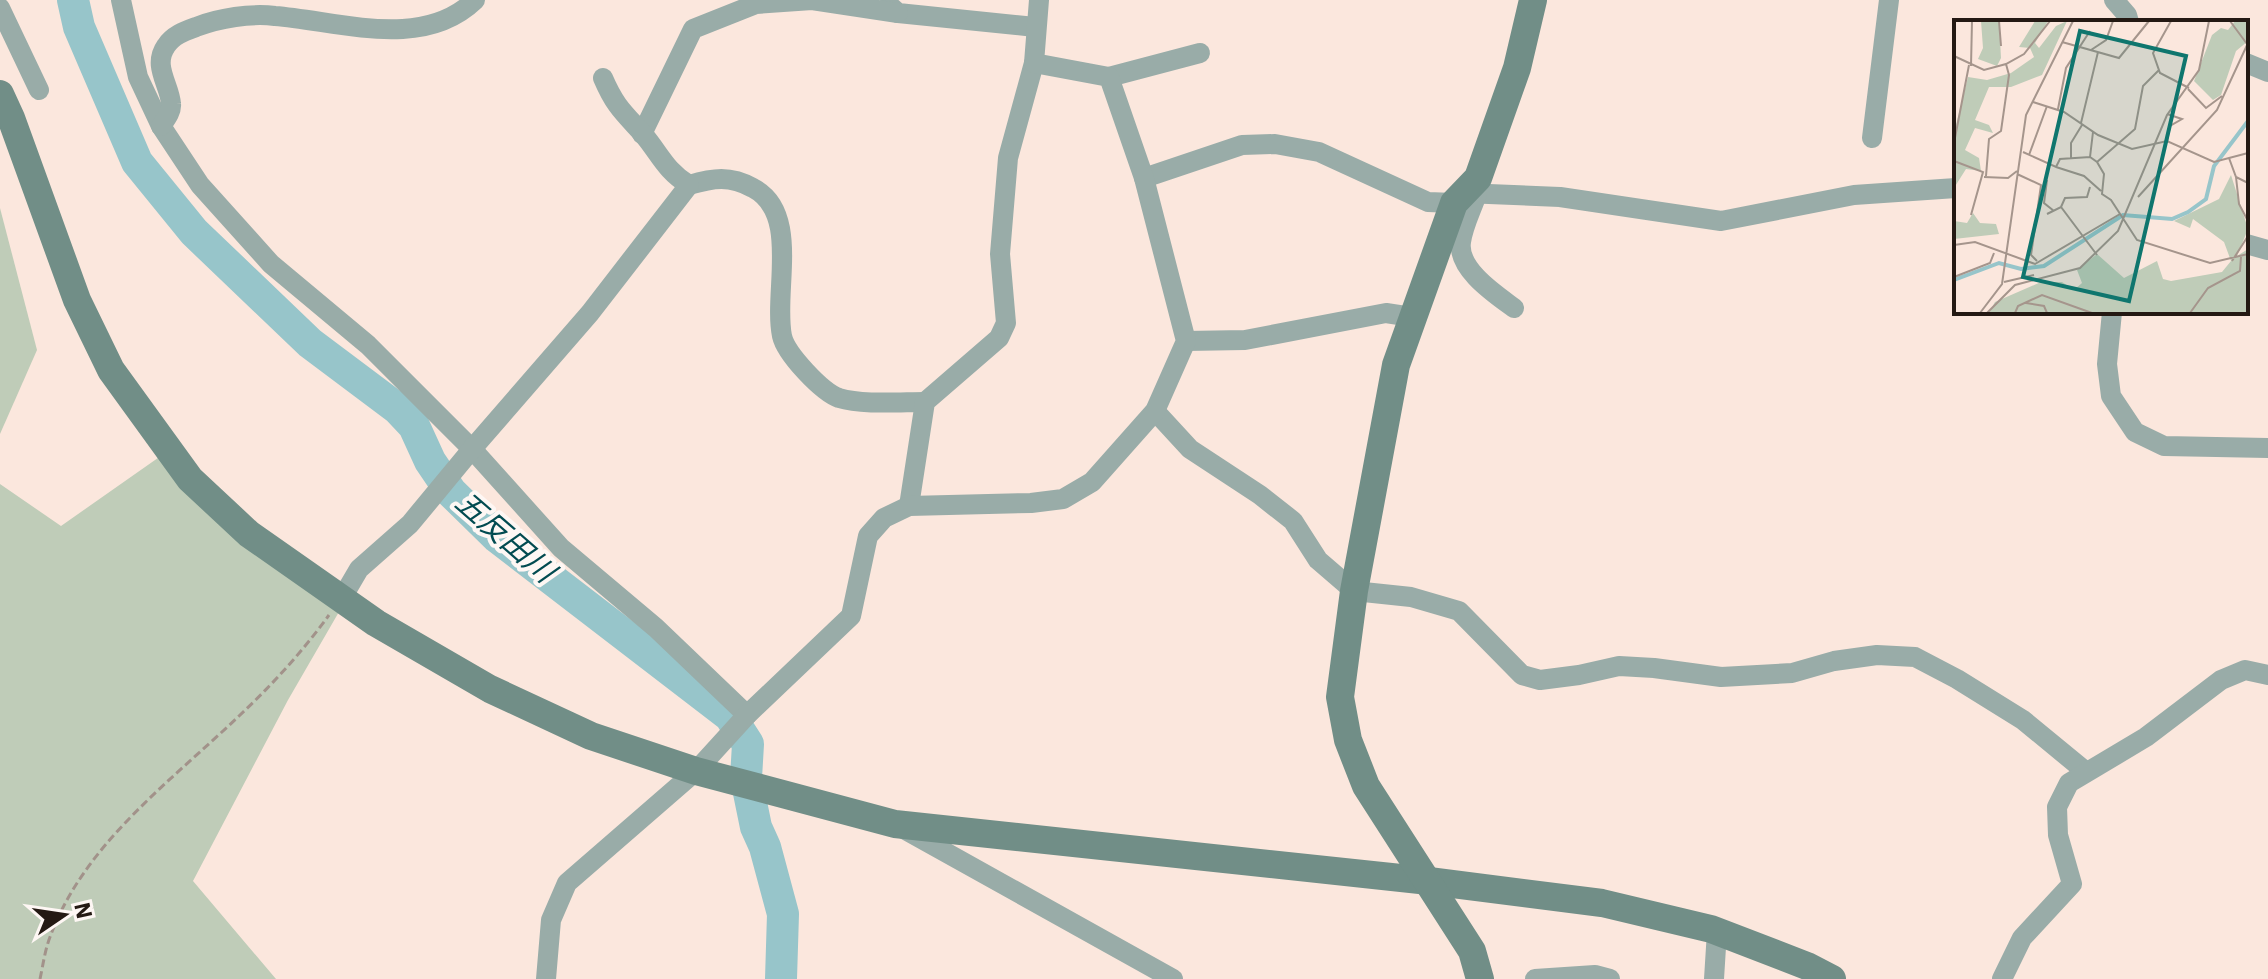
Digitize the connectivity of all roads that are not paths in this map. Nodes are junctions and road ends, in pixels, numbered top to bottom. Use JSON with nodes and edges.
{"nodes":[{"id":1,"x":121,"y":0,"type":"edge"},
{"id":2,"x":475,"y":0,"type":"edge"},
{"id":3,"x":1039,"y":0,"type":"edge"},
{"id":4,"x":1533,"y":0,"type":"edge"},
{"id":5,"x":1889,"y":0,"type":"edge"},
{"id":6,"x":2113,"y":0,"type":"edge"},
{"id":7,"x":890,"y":6,"type":"edge"},
{"id":8,"x":0,"y":8,"type":"edge"},
{"id":9,"x":2117,"y":20,"type":"edge"},
{"id":10,"x":2128,"y":20,"type":"edge"},
{"id":11,"x":1035,"y":27,"type":"junction"},
{"id":12,"x":1200,"y":53,"type":"dead end"},
{"id":13,"x":1034,"y":63,"type":"junction"},
{"id":14,"x":2248,"y":64,"type":"edge"},
{"id":15,"x":2268,"y":72,"type":"edge"},
{"id":16,"x":1109,"y":77,"type":"junction"},
{"id":17,"x":603,"y":78,"type":"dead end"},
{"id":18,"x":39,"y":90,"type":"dead end"},
{"id":19,"x":0,"y":94,"type":"edge"},
{"id":20,"x":161,"y":126,"type":"junction"},
{"id":21,"x":642,"y":134,"type":"junction"},
{"id":22,"x":1872,"y":138,"type":"dead end"},
{"id":23,"x":1144,"y":178,"type":"junction"},
{"id":24,"x":689,"y":185,"type":"junction"},
{"id":25,"x":1954,"y":188,"type":"edge"},
{"id":26,"x":1465,"y":197,"type":"junction"},
{"id":27,"x":2248,"y":245,"type":"edge"},
{"id":28,"x":2268,"y":250,"type":"edge"},
{"id":29,"x":1514,"y":308,"type":"dead end"},
{"id":30,"x":2112,"y":314,"type":"edge"},
{"id":31,"x":1412,"y":317,"type":"junction"},
{"id":32,"x":1186,"y":341,"type":"junction"},
{"id":33,"x":925,"y":402,"type":"junction"},
{"id":34,"x":1155,"y":411,"type":"junction"},
{"id":35,"x":2268,"y":448,"type":"edge"},
{"id":36,"x":472,"y":449,"type":"junction"},
{"id":37,"x":909,"y":506,"type":"junction"},
{"id":38,"x":1354,"y":591,"type":"junction"},
{"id":39,"x":342,"y":598,"type":"junction"},
{"id":40,"x":2268,"y":675,"type":"edge"},
{"id":41,"x":747,"y":715,"type":"junction"},
{"id":42,"x":696,"y":771,"type":"junction"},
{"id":43,"x":2085,"y":771,"type":"junction"},
{"id":44,"x":895,"y":824,"type":"junction"},
{"id":45,"x":1429,"y":881,"type":"junction"},
{"id":46,"x":1717,"y":931,"type":"junction"},
{"id":47,"x":546,"y":979,"type":"edge"},
{"id":48,"x":1173,"y":979,"type":"edge"},
{"id":49,"x":1480,"y":979,"type":"edge"},
{"id":50,"x":1535,"y":979,"type":"edge"},
{"id":51,"x":1610,"y":979,"type":"edge"},
{"id":52,"x":1714,"y":979,"type":"edge"},
{"id":53,"x":1832,"y":979,"type":"edge"},
{"id":54,"x":2002,"y":979,"type":"edge"}],
"edges":[{"from":1,"to":20,"type":"street"},
{"from":2,"to":20,"type":"street"},
{"from":3,"to":11,"type":"street"},
{"from":4,"to":26,"type":"street"},
{"from":5,"to":22,"type":"street"},
{"from":6,"to":9,"type":"street"},
{"from":6,"to":10,"type":"street"},
{"from":7,"to":11,"type":"street"},
{"from":7,"to":21,"type":"street"},
{"from":8,"to":18,"type":"street"},
{"from":11,"to":13,"type":"street"},
{"from":12,"to":16,"type":"street"},
{"from":13,"to":16,"type":"street"},
{"from":13,"to":33,"type":"street"},
{"from":14,"to":15,"type":"street"},
{"from":16,"to":23,"type":"street"},
{"from":17,"to":21,"type":"street"},
{"from":19,"to":39,"type":"street"},
{"from":20,"to":36,"type":"street"},
{"from":21,"to":24,"type":"street"},
{"from":23,"to":26,"type":"street"},
{"from":23,"to":32,"type":"street"},
{"from":24,"to":33,"type":"street"},
{"from":24,"to":36,"type":"street"},
{"from":25,"to":26,"type":"street"},
{"from":26,"to":29,"type":"street"},
{"from":26,"to":31,"type":"street"},
{"from":27,"to":28,"type":"street"},
{"from":30,"to":35,"type":"street"},
{"from":31,"to":32,"type":"street"},
{"from":31,"to":38,"type":"street"},
{"from":32,"to":34,"type":"street"},
{"from":33,"to":37,"type":"street"},
{"from":34,"to":37,"type":"street"},
{"from":34,"to":38,"type":"street"},
{"from":36,"to":39,"type":"street"},
{"from":36,"to":41,"type":"street"},
{"from":37,"to":41,"type":"street"},
{"from":38,"to":43,"type":"street"},
{"from":38,"to":45,"type":"street"},
{"from":39,"to":42,"type":"street"},
{"from":40,"to":43,"type":"street"},
{"from":41,"to":42,"type":"street"},
{"from":42,"to":44,"type":"street"},
{"from":42,"to":47,"type":"street"},
{"from":43,"to":54,"type":"street"},
{"from":44,"to":45,"type":"street"},
{"from":44,"to":48,"type":"street"},
{"from":45,"to":46,"type":"street"},
{"from":45,"to":49,"type":"street"},
{"from":46,"to":52,"type":"street"},
{"from":46,"to":53,"type":"street"},
{"from":50,"to":51,"type":"street"}]}
